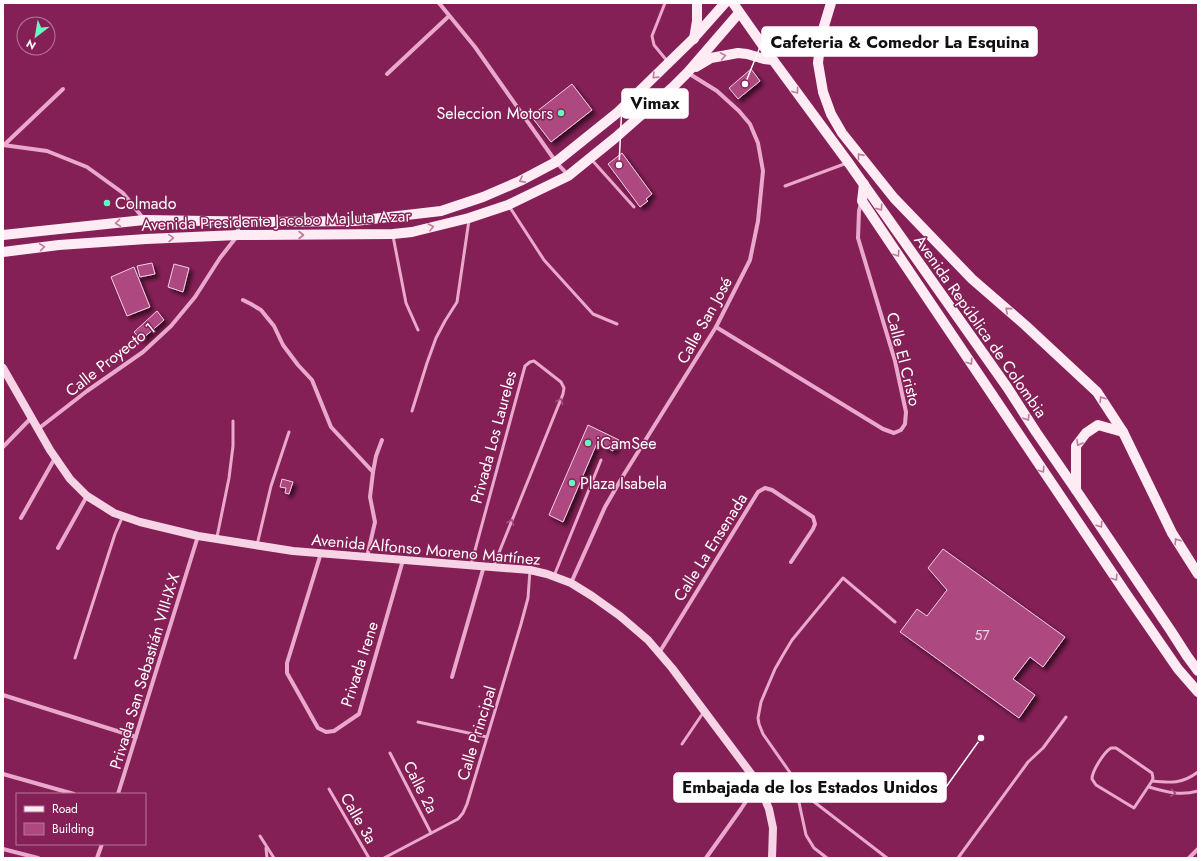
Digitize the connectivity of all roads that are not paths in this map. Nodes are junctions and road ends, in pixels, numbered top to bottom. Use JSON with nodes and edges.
{"nodes":[{"id":1,"x":439,"y":3,"type":"edge"},
{"id":2,"x":665,"y":3,"type":"edge"},
{"id":3,"x":697,"y":3,"type":"edge"},
{"id":4,"x":725,"y":3,"type":"edge"},
{"id":5,"x":733,"y":3,"type":"edge"},
{"id":6,"x":831,"y":3,"type":"edge"},
{"id":7,"x":739,"y":13,"type":"junction"},
{"id":8,"x":449,"y":16,"type":"junction"},
{"id":9,"x":693,"y":39,"type":"junction"},
{"id":10,"x":773,"y":60,"type":"junction"},
{"id":11,"x":668,"y":63,"type":"junction"},
{"id":12,"x":688,"y":72,"type":"junction"},
{"id":13,"x":387,"y":74,"type":"dead end"},
{"id":14,"x":63,"y":89,"type":"dead end"},
{"id":15,"x":4,"y":145,"type":"edge"},
{"id":16,"x":590,"y":158,"type":"junction"},
{"id":17,"x":556,"y":162,"type":"junction"},
{"id":18,"x":848,"y":162,"type":"junction"},
{"id":19,"x":568,"y":176,"type":"junction"},
{"id":20,"x":864,"y":184,"type":"junction"},
{"id":21,"x":786,"y":186,"type":"dead end"},
{"id":22,"x":862,"y":201,"type":"junction"},
{"id":23,"x":508,"y":205,"type":"junction"},
{"id":24,"x":634,"y":207,"type":"dead end"},
{"id":25,"x":469,"y":218,"type":"junction"},
{"id":26,"x":144,"y":220,"type":"junction"},
{"id":27,"x":238,"y":222,"type":"junction"},
{"id":28,"x":393,"y":234,"type":"junction"},
{"id":29,"x":3,"y":235,"type":"edge"},
{"id":30,"x":238,"y":235,"type":"junction"},
{"id":31,"x":3,"y":252,"type":"edge"},
{"id":32,"x":243,"y":300,"type":"dead end"},
{"id":33,"x":618,"y":324,"type":"dead end"},
{"id":34,"x":716,"y":327,"type":"junction"},
{"id":35,"x":418,"y":330,"type":"dead end"},
{"id":36,"x":3,"y":368,"type":"edge"},
{"id":37,"x":412,"y":411,"type":"dead end"},
{"id":38,"x":32,"y":417,"type":"junction"},
{"id":39,"x":233,"y":421,"type":"dead end"},
{"id":40,"x":38,"y":429,"type":"junction"},
{"id":41,"x":290,"y":432,"type":"dead end"},
{"id":42,"x":1123,"y":432,"type":"junction"},
{"id":43,"x":382,"y":440,"type":"dead end"},
{"id":44,"x":3,"y":447,"type":"edge"},
{"id":45,"x":56,"y":458,"type":"junction"},
{"id":46,"x":601,"y":460,"type":"dead end"},
{"id":47,"x":373,"y":472,"type":"junction"},
{"id":48,"x":1076,"y":490,"type":"junction"},
{"id":49,"x":87,"y":496,"type":"junction"},
{"id":50,"x":123,"y":516,"type":"junction"},
{"id":51,"x":21,"y":518,"type":"dead end"},
{"id":52,"x":198,"y":536,"type":"junction"},
{"id":53,"x":217,"y":539,"type":"junction"},
{"id":54,"x":257,"y":545,"type":"junction"},
{"id":55,"x":58,"y":548,"type":"dead end"},
{"id":56,"x":321,"y":553,"type":"junction"},
{"id":57,"x":368,"y":557,"type":"junction"},
{"id":58,"x":403,"y":560,"type":"junction"},
{"id":59,"x":791,"y":562,"type":"dead end"},
{"id":60,"x":471,"y":565,"type":"junction"},
{"id":61,"x":484,"y":566,"type":"junction"},
{"id":62,"x":494,"y":567,"type":"junction"},
{"id":63,"x":530,"y":570,"type":"junction"},
{"id":64,"x":1198,"y":574,"type":"edge"},
{"id":65,"x":554,"y":576,"type":"junction"},
{"id":66,"x":571,"y":583,"type":"junction"},
{"id":67,"x":894,"y":622,"type":"dead end"},
{"id":68,"x":659,"y":653,"type":"junction"},
{"id":69,"x":1187,"y":656,"type":"junction"},
{"id":70,"x":74,"y":658,"type":"dead end"},
{"id":71,"x":1198,"y":660,"type":"edge"},
{"id":72,"x":1198,"y":671,"type":"edge"},
{"id":73,"x":452,"y":677,"type":"dead end"},
{"id":74,"x":1198,"y":692,"type":"edge"},
{"id":75,"x":3,"y":695,"type":"edge"},
{"id":76,"x":704,"y":711,"type":"junction"},
{"id":77,"x":1066,"y":717,"type":"dead end"},
{"id":78,"x":418,"y":722,"type":"dead end"},
{"id":79,"x":136,"y":737,"type":"junction"},
{"id":80,"x":487,"y":737,"type":"junction"},
{"id":81,"x":682,"y":744,"type":"dead end"},
{"id":82,"x":390,"y":753,"type":"dead end"},
{"id":83,"x":1198,"y":772,"type":"edge"},
{"id":84,"x":3,"y":774,"type":"edge"},
{"id":85,"x":1152,"y":781,"type":"junction"},
{"id":86,"x":758,"y":783,"type":"junction"},
{"id":87,"x":1149,"y":787,"type":"junction"},
{"id":88,"x":796,"y":788,"type":"junction"},
{"id":89,"x":329,"y":789,"type":"dead end"},
{"id":90,"x":1198,"y":791,"type":"edge"},
{"id":91,"x":70,"y":793,"type":"edge"},
{"id":92,"x":118,"y":793,"type":"edge"},
{"id":93,"x":431,"y":832,"type":"junction"},
{"id":94,"x":260,"y":836,"type":"dead end"},
{"id":95,"x":102,"y":845,"type":"edge"},
{"id":96,"x":266,"y":846,"type":"junction"},
{"id":97,"x":3,"y":849,"type":"edge"},
{"id":98,"x":1198,"y":849,"type":"edge"},
{"id":99,"x":38,"y":858,"type":"edge"},
{"id":100,"x":97,"y":858,"type":"edge"},
{"id":101,"x":267,"y":858,"type":"edge"},
{"id":102,"x":274,"y":858,"type":"edge"},
{"id":103,"x":369,"y":858,"type":"edge"},
{"id":104,"x":384,"y":858,"type":"edge"},
{"id":105,"x":706,"y":858,"type":"edge"},
{"id":106,"x":772,"y":858,"type":"edge"},
{"id":107,"x":828,"y":858,"type":"edge"},
{"id":108,"x":886,"y":858,"type":"edge"},
{"id":109,"x":958,"y":858,"type":"edge"},
{"id":110,"x":1190,"y":858,"type":"edge"}],
"edges":[{"from":1,"to":8,"type":"street"},
{"from":2,"to":11,"type":"lane"},
{"from":3,"to":9,"type":"main road"},
{"from":4,"to":9,"type":"main road","name":"Avenida Presidente Jacobo Majluta Azar"},
{"from":5,"to":7,"type":"main road","name":"Avenida República de Colombia"},
{"from":42,"to":6,"type":"main road","name":"Avenida República de Colombia","one_way":true},
{"from":7,"to":10,"type":"main road","name":"Avenida República de Colombia"},
{"from":7,"to":12,"type":"main road","name":"Avenida Presidente Jacobo Majluta Azar"},
{"from":8,"to":13,"type":"street"},
{"from":8,"to":17,"type":"street"},
{"from":9,"to":11,"type":"main road","name":"Avenida Presidente Jacobo Majluta Azar"},
{"from":12,"to":10,"type":"main road","one_way":true},
{"from":10,"to":18,"type":"main road","name":"Avenida República de Colombia","one_way":true},
{"from":11,"to":17,"type":"main road","name":"Avenida Presidente Jacobo Majluta Azar","one_way":true},
{"from":12,"to":16,"type":"main road","name":"Avenida Presidente Jacobo Majluta Azar"},
{"from":12,"to":34,"type":"street","name":"Calle San José"},
{"from":14,"to":15,"type":"street"},
{"from":15,"to":26,"type":"street"},
{"from":16,"to":19,"type":"main road","name":"Avenida Presidente Jacobo Majluta Azar"},
{"from":16,"to":24,"type":"lane"},
{"from":17,"to":19,"type":"street"},
{"from":17,"to":27,"type":"main road","name":"Avenida Presidente Jacobo Majluta Azar","one_way":true},
{"from":18,"to":20,"type":"main road","name":"Avenida República de Colombia"},
{"from":18,"to":21,"type":"lane"},
{"from":19,"to":23,"type":"main road","name":"Avenida Presidente Jacobo Majluta Azar"},
{"from":20,"to":22,"type":"main road"},
{"from":20,"to":48,"type":"main road","name":"Avenida República de Colombia","one_way":true},
{"from":22,"to":34,"type":"street","name":"Calle El Cristo"},
{"from":22,"to":74,"type":"main road","one_way":true},
{"from":23,"to":25,"type":"main road","name":"Avenida Presidente Jacobo Majluta Azar"},
{"from":23,"to":33,"type":"lane"},
{"from":28,"to":25,"type":"main road","name":"Avenida Presidente Jacobo Majluta Azar","one_way":true},
{"from":25,"to":37,"type":"lane"},
{"from":26,"to":27,"type":"main road","name":"Avenida Presidente Jacobo Majluta Azar"},
{"from":26,"to":29,"type":"main road","name":"Avenida Presidente Jacobo Majluta Azar","one_way":true},
{"from":27,"to":30,"type":"street"},
{"from":30,"to":28,"type":"main road","name":"Avenida Presidente Jacobo Majluta Azar","one_way":true},
{"from":28,"to":35,"type":"lane"},
{"from":31,"to":30,"type":"main road","name":"Avenida Presidente Jacobo Majluta Azar","one_way":true},
{"from":30,"to":40,"type":"street","name":"Calle Proyecto 1"},
{"from":32,"to":47,"type":"street"},
{"from":34,"to":66,"type":"street","name":"Calle San José"},
{"from":36,"to":38,"type":"main road","name":"Avenida Alfonso Moreno Martínez"},
{"from":38,"to":40,"type":"main road","name":"Avenida Alfonso Moreno Martínez"},
{"from":38,"to":44,"type":"street"},
{"from":39,"to":53,"type":"lane"},
{"from":40,"to":45,"type":"main road","name":"Avenida Alfonso Moreno Martínez"},
{"from":41,"to":54,"type":"lane"},
{"from":42,"to":48,"type":"main road","one_way":true},
{"from":64,"to":42,"type":"main road","name":"Avenida República de Colombia","one_way":true},
{"from":43,"to":47,"type":"street"},
{"from":45,"to":49,"type":"main road","name":"Avenida Alfonso Moreno Martínez"},
{"from":45,"to":51,"type":"street"},
{"from":46,"to":65,"type":"lane"},
{"from":47,"to":57,"type":"street"},
{"from":48,"to":69,"type":"main road","name":"Avenida República de Colombia","one_way":true},
{"from":49,"to":50,"type":"main road","name":"Avenida Alfonso Moreno Martínez"},
{"from":49,"to":55,"type":"street"},
{"from":50,"to":52,"type":"main road","name":"Avenida Alfonso Moreno Martínez"},
{"from":50,"to":70,"type":"lane"},
{"from":52,"to":53,"type":"main road","name":"Avenida Alfonso Moreno Martínez"},
{"from":52,"to":79,"type":"street","name":"Privada San Sebastián VIII-IX-X"},
{"from":53,"to":54,"type":"main road","name":"Avenida Alfonso Moreno Martínez"},
{"from":54,"to":56,"type":"main road","name":"Avenida Alfonso Moreno Martínez"},
{"from":56,"to":57,"type":"main road","name":"Avenida Alfonso Moreno Martínez"},
{"from":56,"to":58,"type":"street","name":"Privada Irene"},
{"from":57,"to":58,"type":"main road","name":"Avenida Alfonso Moreno Martínez"},
{"from":58,"to":60,"type":"main road","name":"Avenida Alfonso Moreno Martínez"},
{"from":59,"to":68,"type":"street","name":"Calle La Ensenada"},
{"from":60,"to":61,"type":"main road","name":"Avenida Alfonso Moreno Martínez"},
{"from":62,"to":60,"type":"lane","name":"Privada Los Laureles","one_way":true},
{"from":61,"to":62,"type":"main road","name":"Avenida Alfonso Moreno Martínez"},
{"from":61,"to":73,"type":"street"},
{"from":62,"to":63,"type":"main road","name":"Avenida Alfonso Moreno Martínez"},
{"from":63,"to":65,"type":"main road","name":"Avenida Alfonso Moreno Martínez"},
{"from":63,"to":80,"type":"lane","name":"Calle Principal"},
{"from":65,"to":66,"type":"main road","name":"Avenida Alfonso Moreno Martínez"},
{"from":66,"to":68,"type":"main road","name":"Avenida Alfonso Moreno Martínez"},
{"from":67,"to":88,"type":"lane"},
{"from":68,"to":76,"type":"main road","name":"Avenida Alfonso Moreno Martínez"},
{"from":69,"to":71,"type":"main road"},
{"from":69,"to":72,"type":"main road","name":"Avenida República de Colombia"},
{"from":75,"to":79,"type":"street"},
{"from":76,"to":81,"type":"lane"},
{"from":76,"to":86,"type":"main road","name":"Avenida Alfonso Moreno Martínez"},
{"from":77,"to":109,"type":"lane"},
{"from":78,"to":80,"type":"lane"},
{"from":79,"to":92,"type":"street","name":"Privada San Sebastián VIII-IX-X"},
{"from":80,"to":93,"type":"lane","name":"Calle Principal"},
{"from":82,"to":93,"type":"lane","name":"Calle 2a"},
{"from":83,"to":85,"type":"lane"},
{"from":84,"to":91,"type":"street"},
{"from":85,"to":87,"type":"lane"},
{"from":85,"to":87,"type":"lane"},
{"from":86,"to":105,"type":"street"},
{"from":86,"to":106,"type":"main road","name":"Avenida Alfonso Moreno Martínez"},
{"from":87,"to":90,"type":"lane","one_way":true},
{"from":88,"to":107,"type":"lane"},
{"from":88,"to":108,"type":"lane"},
{"from":89,"to":103,"type":"lane","name":"Calle 3a"},
{"from":93,"to":104,"type":"lane","name":"Calle Principal"},
{"from":94,"to":96,"type":"lane"},
{"from":95,"to":100,"type":"street"},
{"from":96,"to":101,"type":"lane"},
{"from":96,"to":102,"type":"lane"},
{"from":97,"to":99,"type":"street"},
{"from":98,"to":110,"type":"street"}]}
